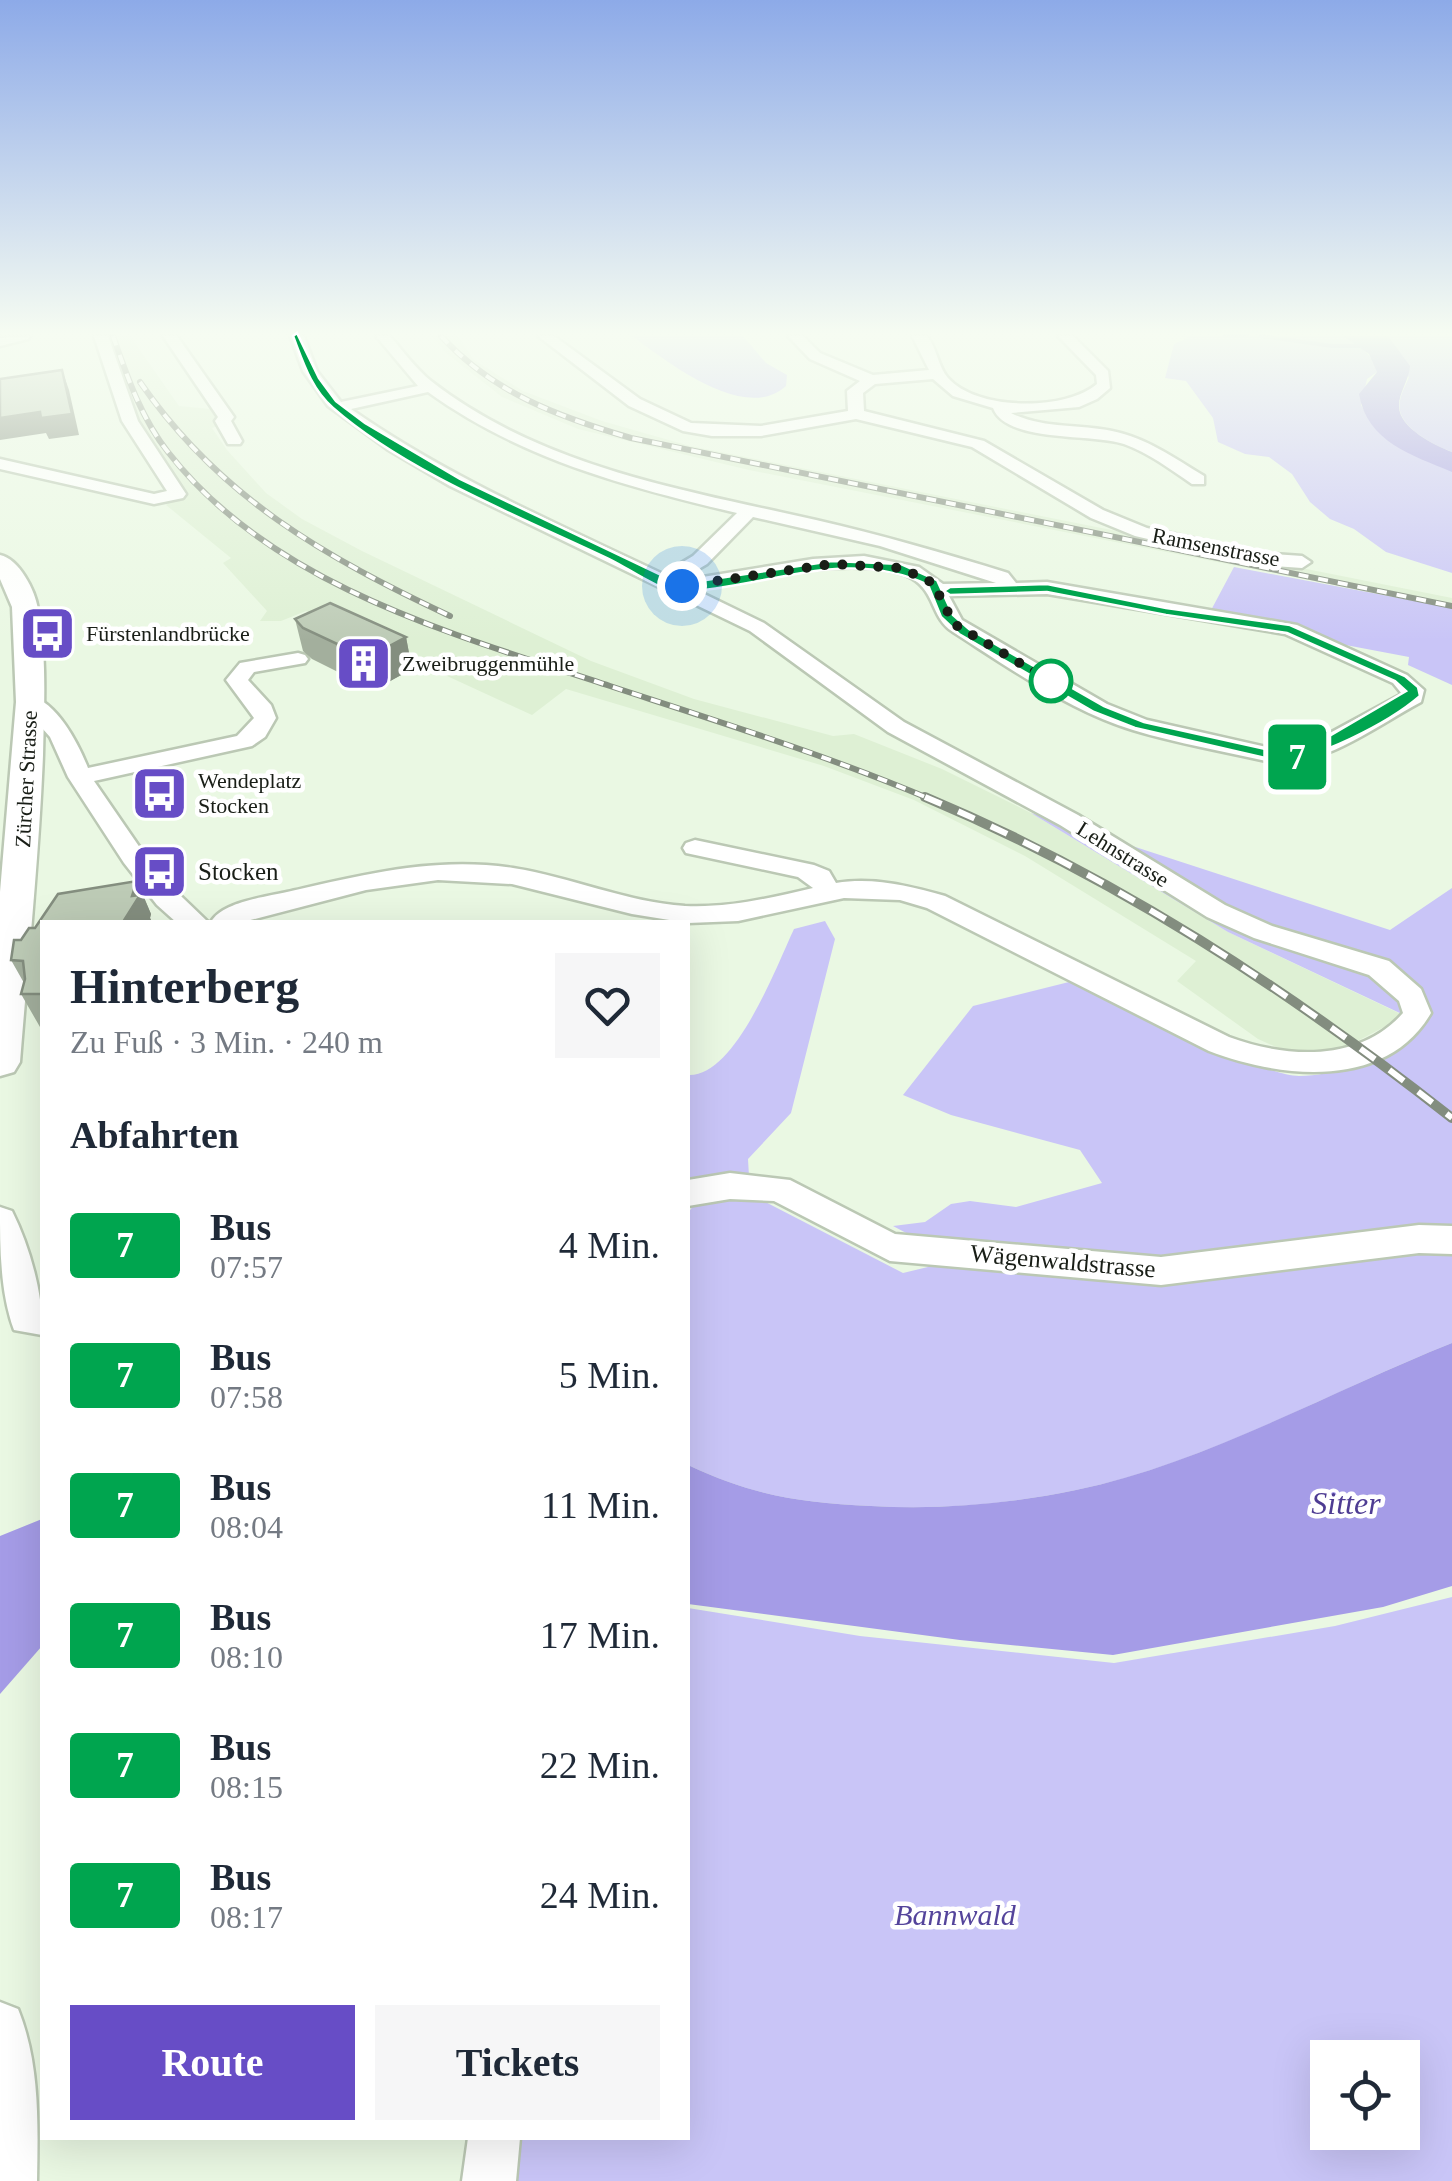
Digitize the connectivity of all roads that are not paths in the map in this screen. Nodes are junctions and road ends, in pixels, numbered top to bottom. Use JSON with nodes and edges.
{"nodes":[{"id":1,"x":139,"y":438,"type":"edge"},
{"id":2,"x":382,"y":438,"type":"edge"},
{"id":3,"x":518,"y":438,"type":"edge"},
{"id":4,"x":953,"y":438,"type":"edge"},
{"id":5,"x":1121,"y":438,"type":"edge"},
{"id":6,"x":0,"y":464,"type":"edge"},
{"id":7,"x":1198,"y":480,"type":"dead end"},
{"id":8,"x":749,"y":511,"type":"junction"},
{"id":9,"x":0,"y":562,"type":"edge"},
{"id":10,"x":1302,"y":562,"type":"dead end"},
{"id":11,"x":671,"y":585,"type":"junction"},
{"id":12,"x":1010,"y":588,"type":"junction"},
{"id":13,"x":938,"y":590,"type":"junction"},
{"id":14,"x":298,"y":658,"type":"dead end"},
{"id":15,"x":30,"y":702,"type":"junction"},
{"id":16,"x":33,"y":760,"type":"junction"},
{"id":17,"x":80,"y":777,"type":"junction"},
{"id":18,"x":695,"y":848,"type":"dead end"},
{"id":19,"x":828,"y":890,"type":"junction"},
{"id":20,"x":185,"y":920,"type":"edge"},
{"id":21,"x":228,"y":920,"type":"edge"},
{"id":22,"x":0,"y":1062,"type":"edge"},
{"id":23,"x":690,"y":1192,"type":"edge"},
{"id":24,"x":0,"y":1220,"type":"edge"},
{"id":25,"x":1452,"y":1240,"type":"edge"},
{"id":26,"x":40,"y":1320,"type":"edge"},
{"id":27,"x":0,"y":2026,"type":"edge"},
{"id":28,"x":494,"y":2140,"type":"edge"},
{"id":29,"x":10,"y":2181,"type":"edge"},
{"id":30,"x":489,"y":2181,"type":"edge"}],
"edges":[{"from":1,"to":6,"type":"street"},
{"from":2,"to":11,"type":"street","name":"Lehnstrasse"},
{"from":3,"to":8,"type":"street"},
{"from":4,"to":10,"type":"street","name":"Ramsenstrasse"},
{"from":5,"to":7,"type":"street"},
{"from":8,"to":11,"type":"street"},
{"from":8,"to":12,"type":"street"},
{"from":9,"to":15,"type":"main road","name":"Zürcher Strasse"},
{"from":11,"to":13,"type":"street"},
{"from":11,"to":19,"type":"street","name":"Lehnstrasse"},
{"from":12,"to":13,"type":"street"},
{"from":12,"to":13,"type":"street"},
{"from":14,"to":17,"type":"street"},
{"from":15,"to":16,"type":"main road","name":"Zürcher Strasse"},
{"from":15,"to":17,"type":"street"},
{"from":16,"to":17,"type":"street"},
{"from":16,"to":22,"type":"main road","name":"Zürcher Strasse"},
{"from":17,"to":20,"type":"street"},
{"from":18,"to":19,"type":"street","name":"Lehnstrasse"},
{"from":19,"to":21,"type":"street","name":"Lehnstrasse"},
{"from":23,"to":25,"type":"street","name":"Wägenwaldstrasse"},
{"from":24,"to":26,"type":"street"},
{"from":27,"to":29,"type":"street"},
{"from":28,"to":30,"type":"street"}]}
